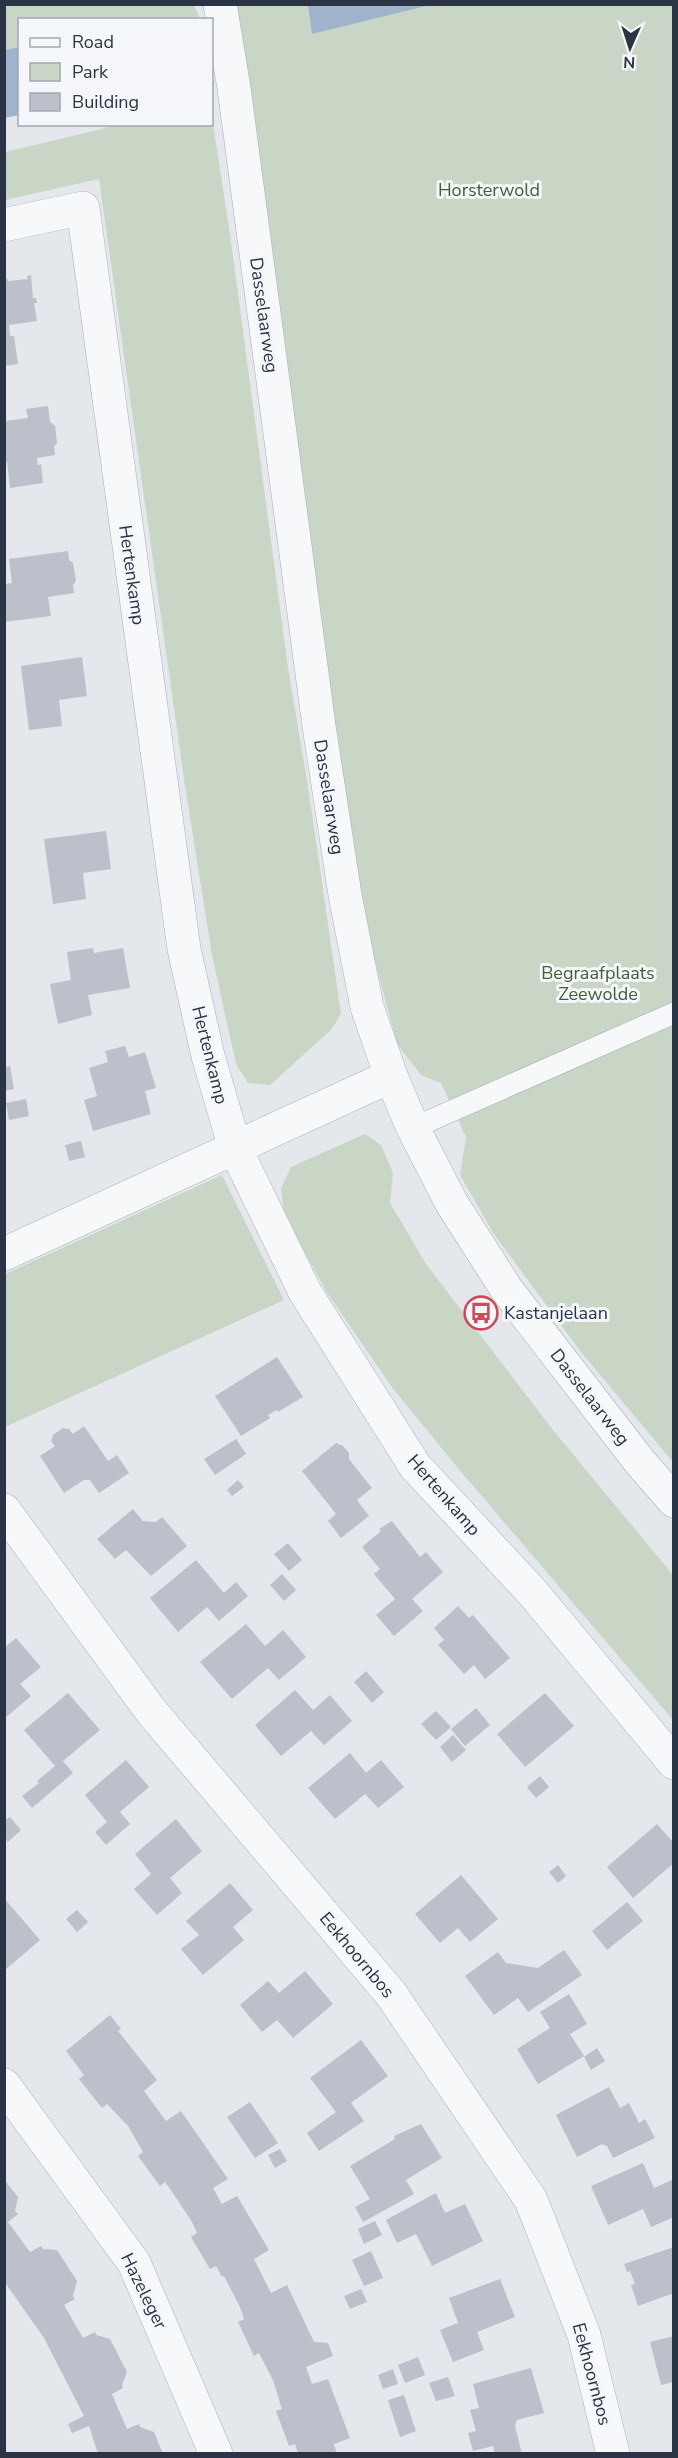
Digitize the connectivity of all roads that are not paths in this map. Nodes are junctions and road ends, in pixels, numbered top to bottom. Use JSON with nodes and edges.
{"nodes":[{"id":1,"x":220,"y":4,"type":"edge"},
{"id":2,"x":4,"y":225,"type":"edge"},
{"id":3,"x":674,"y":1013,"type":"edge"},
{"id":4,"x":391,"y":1076,"type":"junction"},
{"id":5,"x":413,"y":1128,"type":"junction"},
{"id":6,"x":235,"y":1148,"type":"junction"},
{"id":7,"x":4,"y":1254,"type":"edge"},
{"id":8,"x":674,"y":1501,"type":"edge"},
{"id":9,"x":4,"y":1510,"type":"edge"},
{"id":10,"x":674,"y":1763,"type":"edge"},
{"id":11,"x":4,"y":2085,"type":"edge"},
{"id":12,"x":216,"y":2454,"type":"edge"},
{"id":13,"x":613,"y":2454,"type":"edge"}],
"edges":[{"from":1,"to":4,"type":"street","name":"Dasselaarweg"},
{"from":2,"to":6,"type":"street","name":"Hertenkamp"},
{"from":3,"to":5,"type":"lane"},
{"from":4,"to":5,"type":"street","name":"Dasselaarweg"},
{"from":4,"to":6,"type":"street"},
{"from":5,"to":8,"type":"street","name":"Dasselaarweg"},
{"from":6,"to":7,"type":"street"},
{"from":6,"to":10,"type":"street","name":"Hertenkamp"},
{"from":9,"to":13,"type":"street","name":"Eekhoornbos"},
{"from":11,"to":12,"type":"street","name":"Hazeleger"}]}
